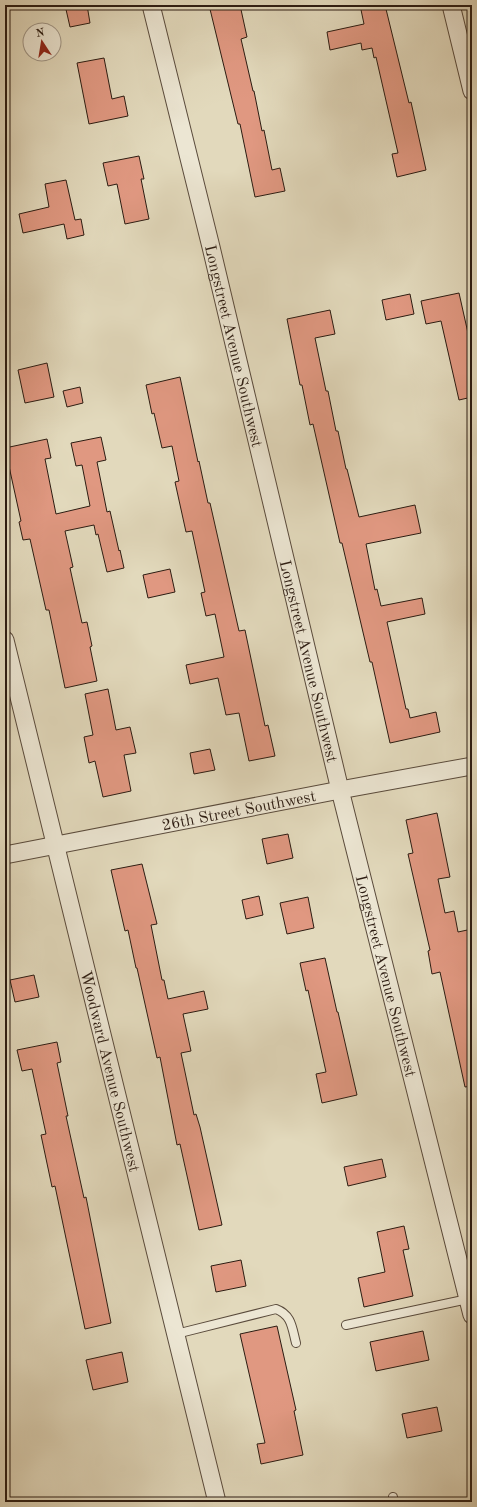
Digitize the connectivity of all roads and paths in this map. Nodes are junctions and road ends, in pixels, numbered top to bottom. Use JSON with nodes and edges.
{"nodes":[{"id":1,"x":151,"y":5,"type":"edge"},
{"id":2,"x":451,"y":5,"type":"edge"},
{"id":3,"x":472,"y":91,"type":"edge"},
{"id":4,"x":5,"y":640,"type":"edge"},
{"id":5,"x":472,"y":766,"type":"edge"},
{"id":6,"x":340,"y":790,"type":"junction"},
{"id":7,"x":55,"y":844,"type":"junction"},
{"id":8,"x":5,"y":854,"type":"edge"},
{"id":9,"x":470,"y":1307,"type":"edge"},
{"id":10,"x":346,"y":1325,"type":"dead end"},
{"id":11,"x":176,"y":1334,"type":"junction"},
{"id":12,"x":296,"y":1343,"type":"dead end"},
{"id":13,"x":217,"y":1502,"type":"edge"}],
"edges":[{"from":1,"to":6,"type":"street","name":"Longstreet Avenue Southwest"},
{"from":2,"to":3,"type":"street"},
{"from":4,"to":7,"type":"street","name":"Woodward Avenue Southwest"},
{"from":5,"to":6,"type":"street","name":"26th Street Southwest"},
{"from":6,"to":7,"type":"street","name":"26th Street Southwest"},
{"from":6,"to":9,"type":"street","name":"Longstreet Avenue Southwest"},
{"from":7,"to":8,"type":"street","name":"26th Street Southwest"},
{"from":7,"to":11,"type":"street","name":"Woodward Avenue Southwest"},
{"from":9,"to":10,"type":"lane"},
{"from":11,"to":12,"type":"lane"},
{"from":11,"to":13,"type":"street","name":"Woodward Avenue Southwest"}]}
